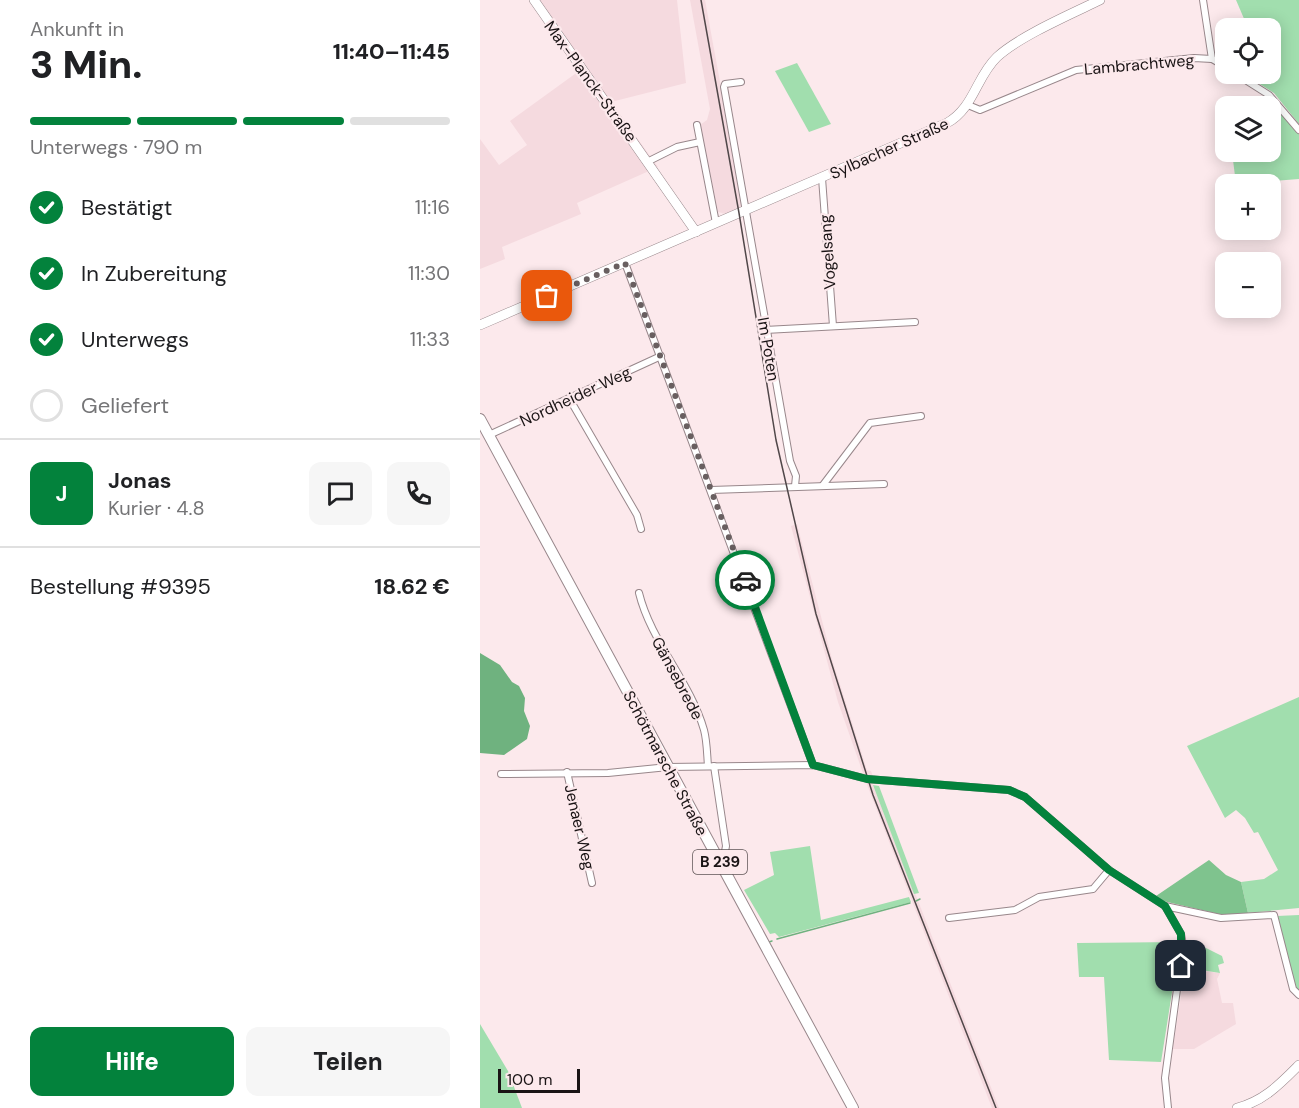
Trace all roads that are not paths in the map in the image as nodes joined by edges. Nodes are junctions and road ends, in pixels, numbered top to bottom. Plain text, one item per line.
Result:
1 (534, 0) edge
2 (1100, 0) edge
3 (1203, 0) edge
4 (1212, 59) junction
5 (1215, 61) edge
6 (741, 82) dead end
7 (1252, 84) edge
8 (968, 105) junction
9 (697, 125) dead end
10 (1299, 130) edge
11 (700, 142) junction
12 (648, 161) junction
13 (822, 178) junction
14 (746, 210) junction
15 (716, 223) junction
16 (696, 232) junction
17 (625, 263) junction
18 (915, 322) dead end
19 (480, 325) edge
20 (833, 326) junction
21 (765, 330) junction
22 (661, 356) junction
23 (569, 398) junction
24 (921, 416) dead end
25 (480, 418) edge
26 (489, 435) junction
27 (884, 484) dead end
28 (823, 485) junction
29 (795, 486) junction
30 (711, 490) junction
31 (641, 529) dead end
32 (639, 593) dead end
33 (813, 765) junction
34 (711, 766) junction
35 (668, 767) junction
36 (567, 772) junction
37 (501, 774) dead end
38 (724, 857) dead end
39 (1109, 870) junction
40 (592, 883) dead end
41 (1165, 906) junction
42 (950, 918) dead end
43 (1299, 995) edge
44 (1299, 1065) edge
45 (853, 1108) edge
46 (1168, 1108) edge
47 (1237, 1108) edge

1 - 12 main road, Max-Planck-Straße
2 - 8 main road, Sylbacher Straße
3 - 4 street, Lambrachtweg
4 - 5 street, Lambrachtweg
4 - 8 street, Lambrachtweg
6 - 14 street
7 - 10 street
8 - 13 main road, Sylbacher Straße
9 - 11 street
11 - 12 street
11 - 15 street
12 - 16 main road, Max-Planck-Straße
13 - 14 main road, Sylbacher Straße
13 - 20 street, Vogelsang
14 - 15 main road, Sylbacher Straße
14 - 21 street, Im Poten
15 - 16 main road, Sylbacher Straße
16 - 17 main road, Sylbacher Straße
17 - 19 main road, Sylbacher Straße
17 - 22 street
18 - 20 street
20 - 21 street
21 - 29 street, Im Poten
22 - 23 street, Nordheider Weg
22 - 30 street
23 - 26 street, Nordheider Weg
23 - 31 street
24 - 28 street
25 - 26 main road, Schötmarsche Straße / B 239
26 - 35 main road, Schötmarsche Straße / B 239
27 - 28 street
28 - 29 street
29 - 30 street
30 - 33 street
32 - 34 street, Gänsebrede
33 - 34 street
33 - 39 street
34 - 35 street
34 - 38 street, Gänsebrede
35 - 36 street
35 - 45 main road, Schötmarsche Straße / B 239
36 - 37 street
36 - 40 street, Jenaer Weg
39 - 41 street
39 - 42 street
41 - 43 street
41 - 46 street
44 - 47 main road

